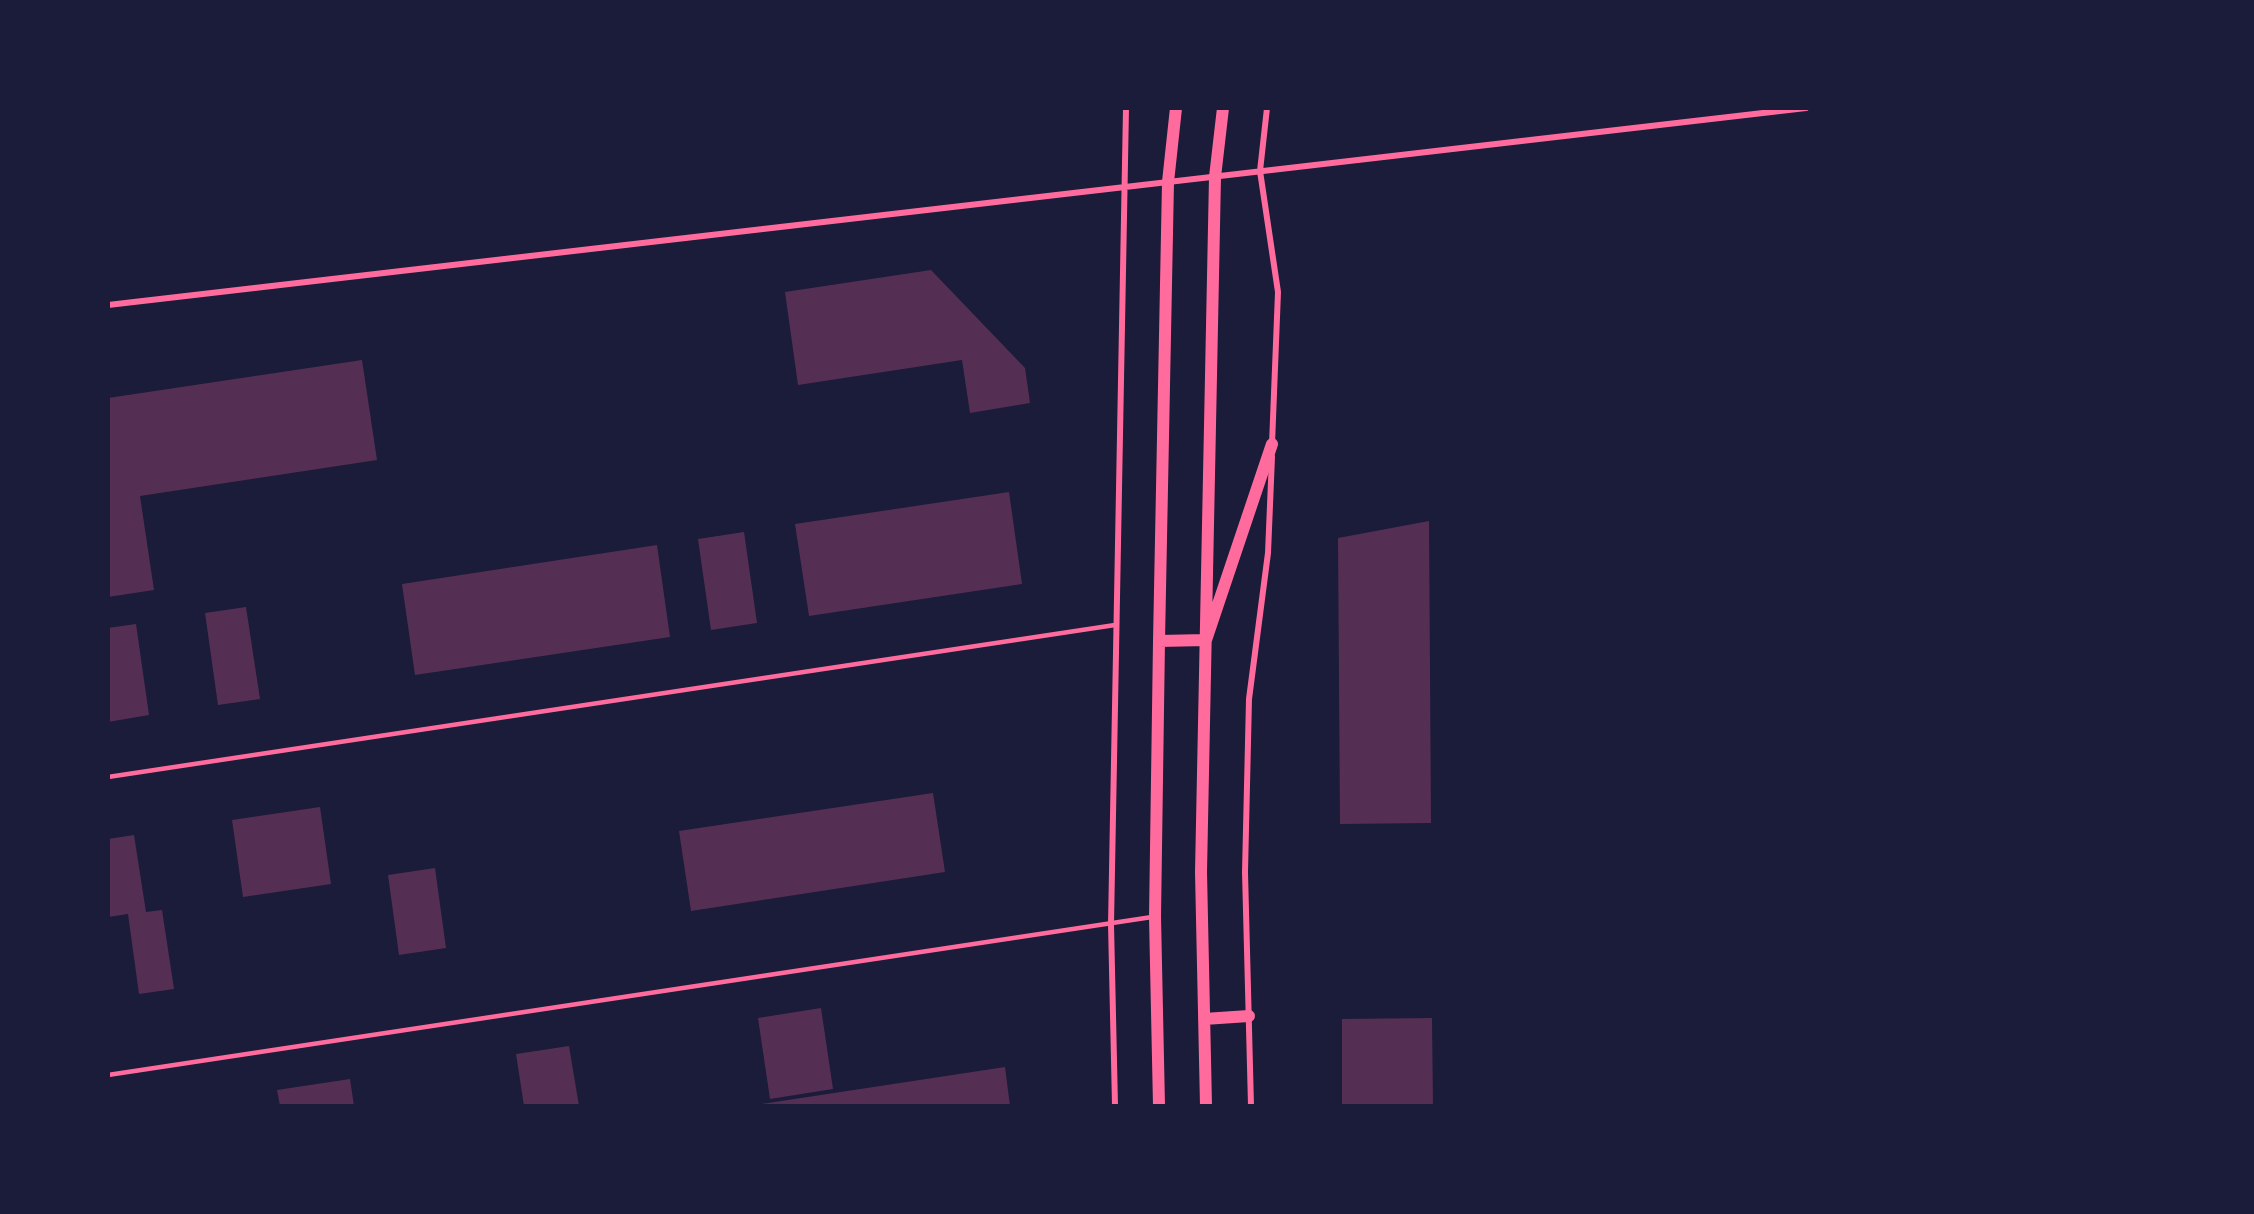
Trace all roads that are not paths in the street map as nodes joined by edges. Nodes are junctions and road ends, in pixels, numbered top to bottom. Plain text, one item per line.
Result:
1 (1126, 108) edge
2 (1176, 108) edge
3 (1223, 108) edge
4 (1268, 108) edge
5 (1806, 108) edge
6 (1260, 171) junction
7 (1215, 177) junction
8 (1168, 182) junction
9 (1123, 187) junction
10 (108, 305) edge
11 (1272, 444) junction
12 (1115, 625) junction
13 (1206, 640) junction
14 (1159, 641) junction
15 (108, 777) edge
16 (1155, 917) junction
17 (1111, 924) junction
18 (1249, 1016) junction
19 (1204, 1019) junction
20 (108, 1075) edge
21 (1115, 1106) edge
22 (1159, 1106) edge
23 (1206, 1106) edge
24 (1251, 1106) edge

1 - 9 street
2 - 8 main road
3 - 7 main road
4 - 6 street
5 - 6 street
6 - 7 street
6 - 11 street
7 - 8 street
7 - 13 main road
8 - 9 street
8 - 14 main road
9 - 10 street
9 - 12 street
11 - 13 main road
11 - 18 street
12 - 15 lane
12 - 17 street
13 - 14 main road
13 - 19 main road
14 - 16 main road
16 - 17 lane
16 - 22 main road
17 - 20 lane
17 - 21 street
18 - 19 main road
18 - 24 street
19 - 23 main road

